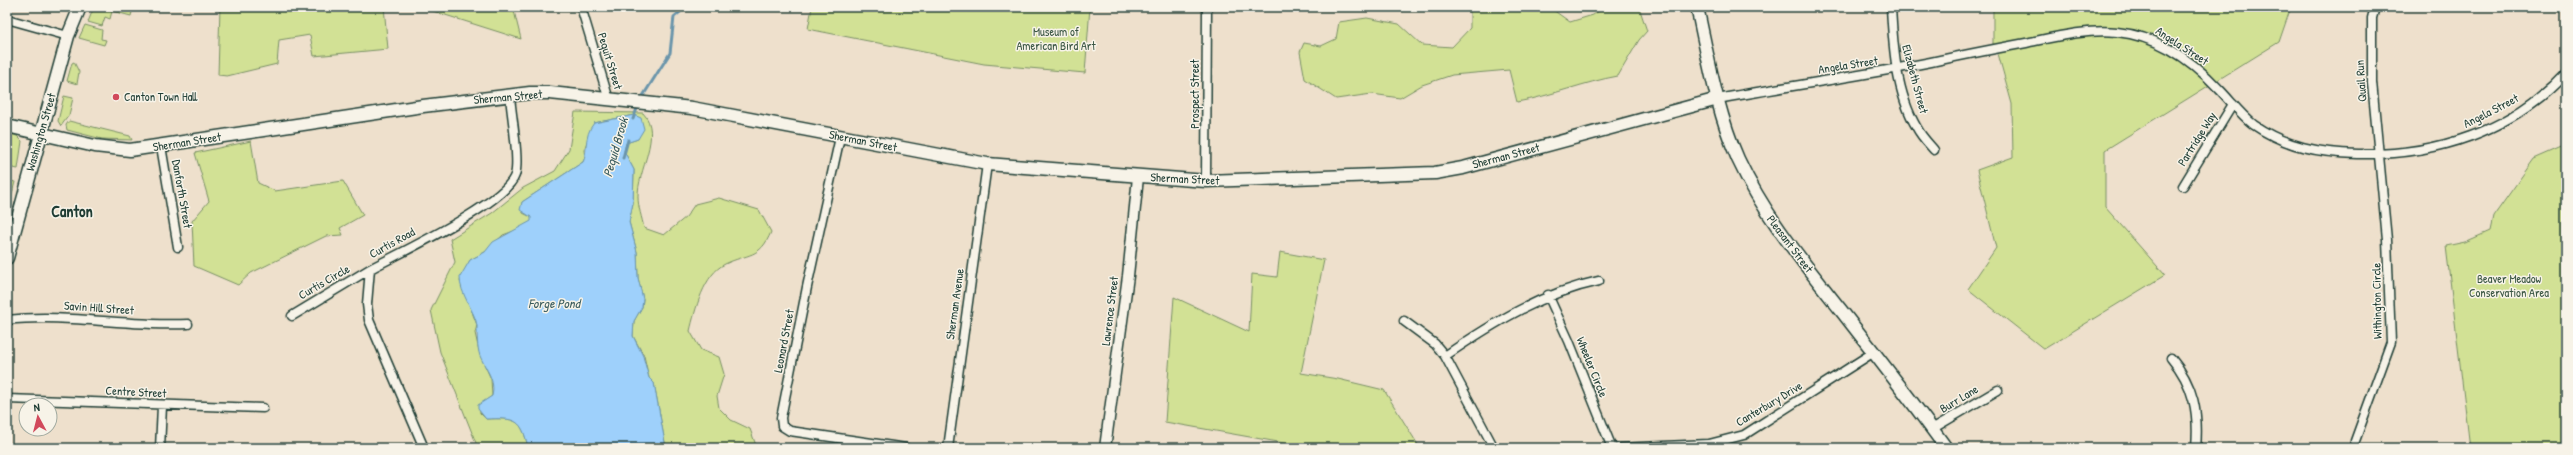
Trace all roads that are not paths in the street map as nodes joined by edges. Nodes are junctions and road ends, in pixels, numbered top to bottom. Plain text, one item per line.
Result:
1 (80, 7) edge
2 (581, 7) edge
3 (1208, 7) edge
4 (1697, 7) edge
5 (1890, 7) edge
6 (2375, 7) edge
7 (7, 19) edge
8 (68, 36) junction
9 (1897, 69) junction
10 (2566, 73) edge
11 (510, 96) junction
12 (1718, 99) junction
13 (609, 100) junction
14 (2233, 104) junction
15 (7, 126) edge
16 (40, 135) junction
17 (840, 136) junction
18 (161, 146) junction
19 (1934, 150) dead end
20 (2380, 155) junction
21 (987, 164) junction
22 (1138, 177) junction
23 (1206, 181) junction
24 (2183, 186) dead end
25 (178, 247) dead end
26 (7, 258) edge
27 (370, 269) junction
28 (1599, 281) dead end
29 (1548, 295) junction
30 (292, 316) dead end
31 (7, 320) edge
32 (1404, 321) dead end
33 (188, 324) dead end
34 (1874, 352) junction
35 (1445, 356) junction
36 (2170, 358) dead end
37 (1998, 390) dead end
38 (7, 399) edge
39 (162, 406) junction
40 (263, 408) dead end
41 (1932, 429) junction
42 (2355, 441) dead end
43 (160, 448) edge
44 (424, 448) edge
45 (906, 448) edge
46 (948, 448) edge
47 (1105, 448) edge
48 (1494, 448) edge
49 (1612, 448) edge
50 (1618, 448) edge
51 (1946, 448) edge
52 (2196, 448) edge

1 - 8 main road, Washington Street
2 - 13 street, Pequit Street
3 - 23 street, Prospect Street
4 - 12 main road, Pleasant Street
5 - 9 street, Elizabeth Street
6 - 20 street, Quail Run
7 - 8 street
8 - 16 main road, Washington Street
9 - 12 street, Angela Street
9 - 14 street, Angela Street
9 - 19 street, Elizabeth Street
10 - 20 street, Angela Street
11 - 13 main road, Sherman Street
11 - 18 main road, Sherman Street
11 - 27 street, Curtis Road
12 - 23 main road, Sherman Street
12 - 34 main road, Pleasant Street
13 - 17 main road, Sherman Street
14 - 20 street, Angela Street
14 - 24 street, Partridge Way
15 - 16 main road, Sherman Street
16 - 18 main road, Sherman Street
16 - 26 main road, Washington Street
17 - 21 main road, Sherman Street
17 - 45 street, Leonard Street
18 - 25 street, Danforth Street
20 - 42 street, Withington Circle
21 - 22 main road, Sherman Street
21 - 46 street, Sherman Avenue
22 - 23 main road, Sherman Street
22 - 47 street, Lawrence Street
27 - 30 street, Curtis Circle
27 - 44 street, Curtis Road
28 - 29 street
29 - 35 street
29 - 49 street, Wheeler Circle
31 - 33 street, Savin Hill Street
32 - 35 street
34 - 41 main road, Pleasant Street
34 - 50 street, Canterbury Drive
35 - 48 street
36 - 52 street
37 - 41 street, Burr Lane
38 - 39 street, Centre Street
39 - 40 street, Centre Street
39 - 43 street
41 - 51 main road, Pleasant Street

